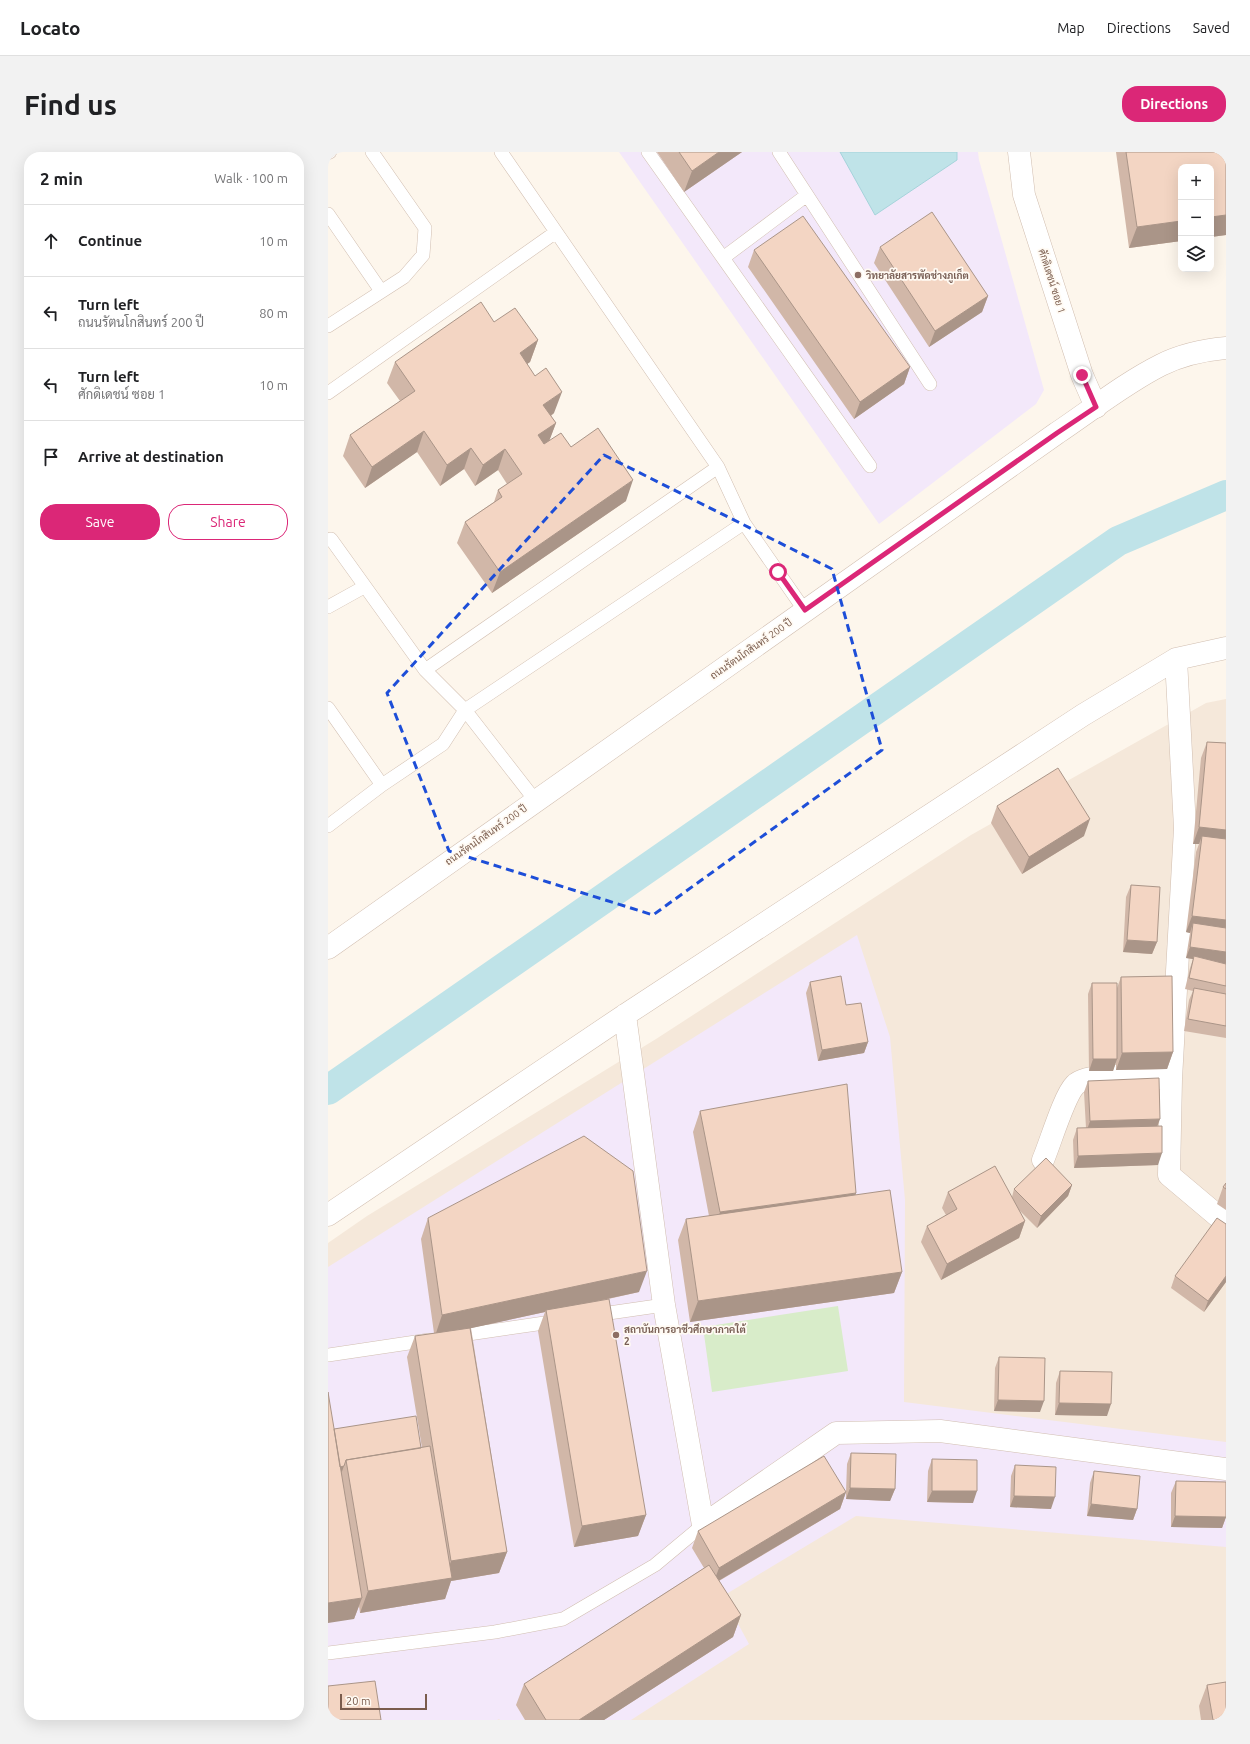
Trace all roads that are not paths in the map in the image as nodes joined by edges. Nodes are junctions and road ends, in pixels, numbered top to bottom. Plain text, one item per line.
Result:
1 (372, 152) edge
2 (501, 152) edge
3 (648, 152) edge
4 (779, 152) edge
5 (1018, 152) edge
6 (807, 195) junction
7 (328, 214) edge
8 (556, 232) junction
9 (723, 258) junction
10 (381, 291) junction
11 (328, 326) edge
12 (1226, 348) edge
13 (930, 384) dead end
14 (328, 393) edge
15 (1096, 407) junction
16 (870, 466) dead end
17 (718, 467) junction
18 (744, 523) junction
19 (329, 538) edge
20 (364, 586) junction
21 (328, 607) edge
22 (805, 610) junction
23 (1226, 648) edge
24 (1176, 659) junction
25 (425, 670) junction
26 (328, 708) edge
27 (465, 710) junction
28 (382, 785) junction
29 (535, 800) junction
30 (328, 826) edge
31 (328, 948) edge
32 (625, 1015) junction
33 (1171, 1079) junction
34 (1043, 1160) edge
35 (328, 1215) edge
36 (1226, 1223) edge
37 (664, 1305) junction
38 (586, 1316) edge
39 (570, 1319) edge
40 (328, 1355) edge
41 (1226, 1469) edge
42 (703, 1525) junction
43 (328, 1653) edge

1 - 10 lane
2 - 8 lane
3 - 9 lane
4 - 6 lane
5 - 15 street, ศักดิเดชน์ ซอย 1
6 - 9 lane
6 - 13 lane
7 - 10 lane
8 - 14 lane
8 - 17 lane
9 - 16 lane
10 - 11 lane
12 - 15 street, ถนนรัตนโกสินทร์ 200 ปี
15 - 22 street, ถนนรัตนโกสินทร์ 200 ปี
17 - 18 lane
17 - 25 lane
18 - 22 lane
18 - 27 lane
19 - 20 lane
20 - 21 lane
20 - 25 lane
22 - 29 street, ถนนรัตนโกสินทร์ 200 ปี
23 - 24 street
24 - 32 street
24 - 33 street
25 - 27 lane
26 - 28 lane
27 - 28 lane
27 - 29 lane
28 - 30 lane
29 - 31 street, ถนนรัตนโกสินทร์ 200 ปี
32 - 35 street
32 - 37 street
33 - 34 street
33 - 36 street
37 - 38 lane
37 - 42 street
39 - 40 lane
41 - 42 street
42 - 43 lane

